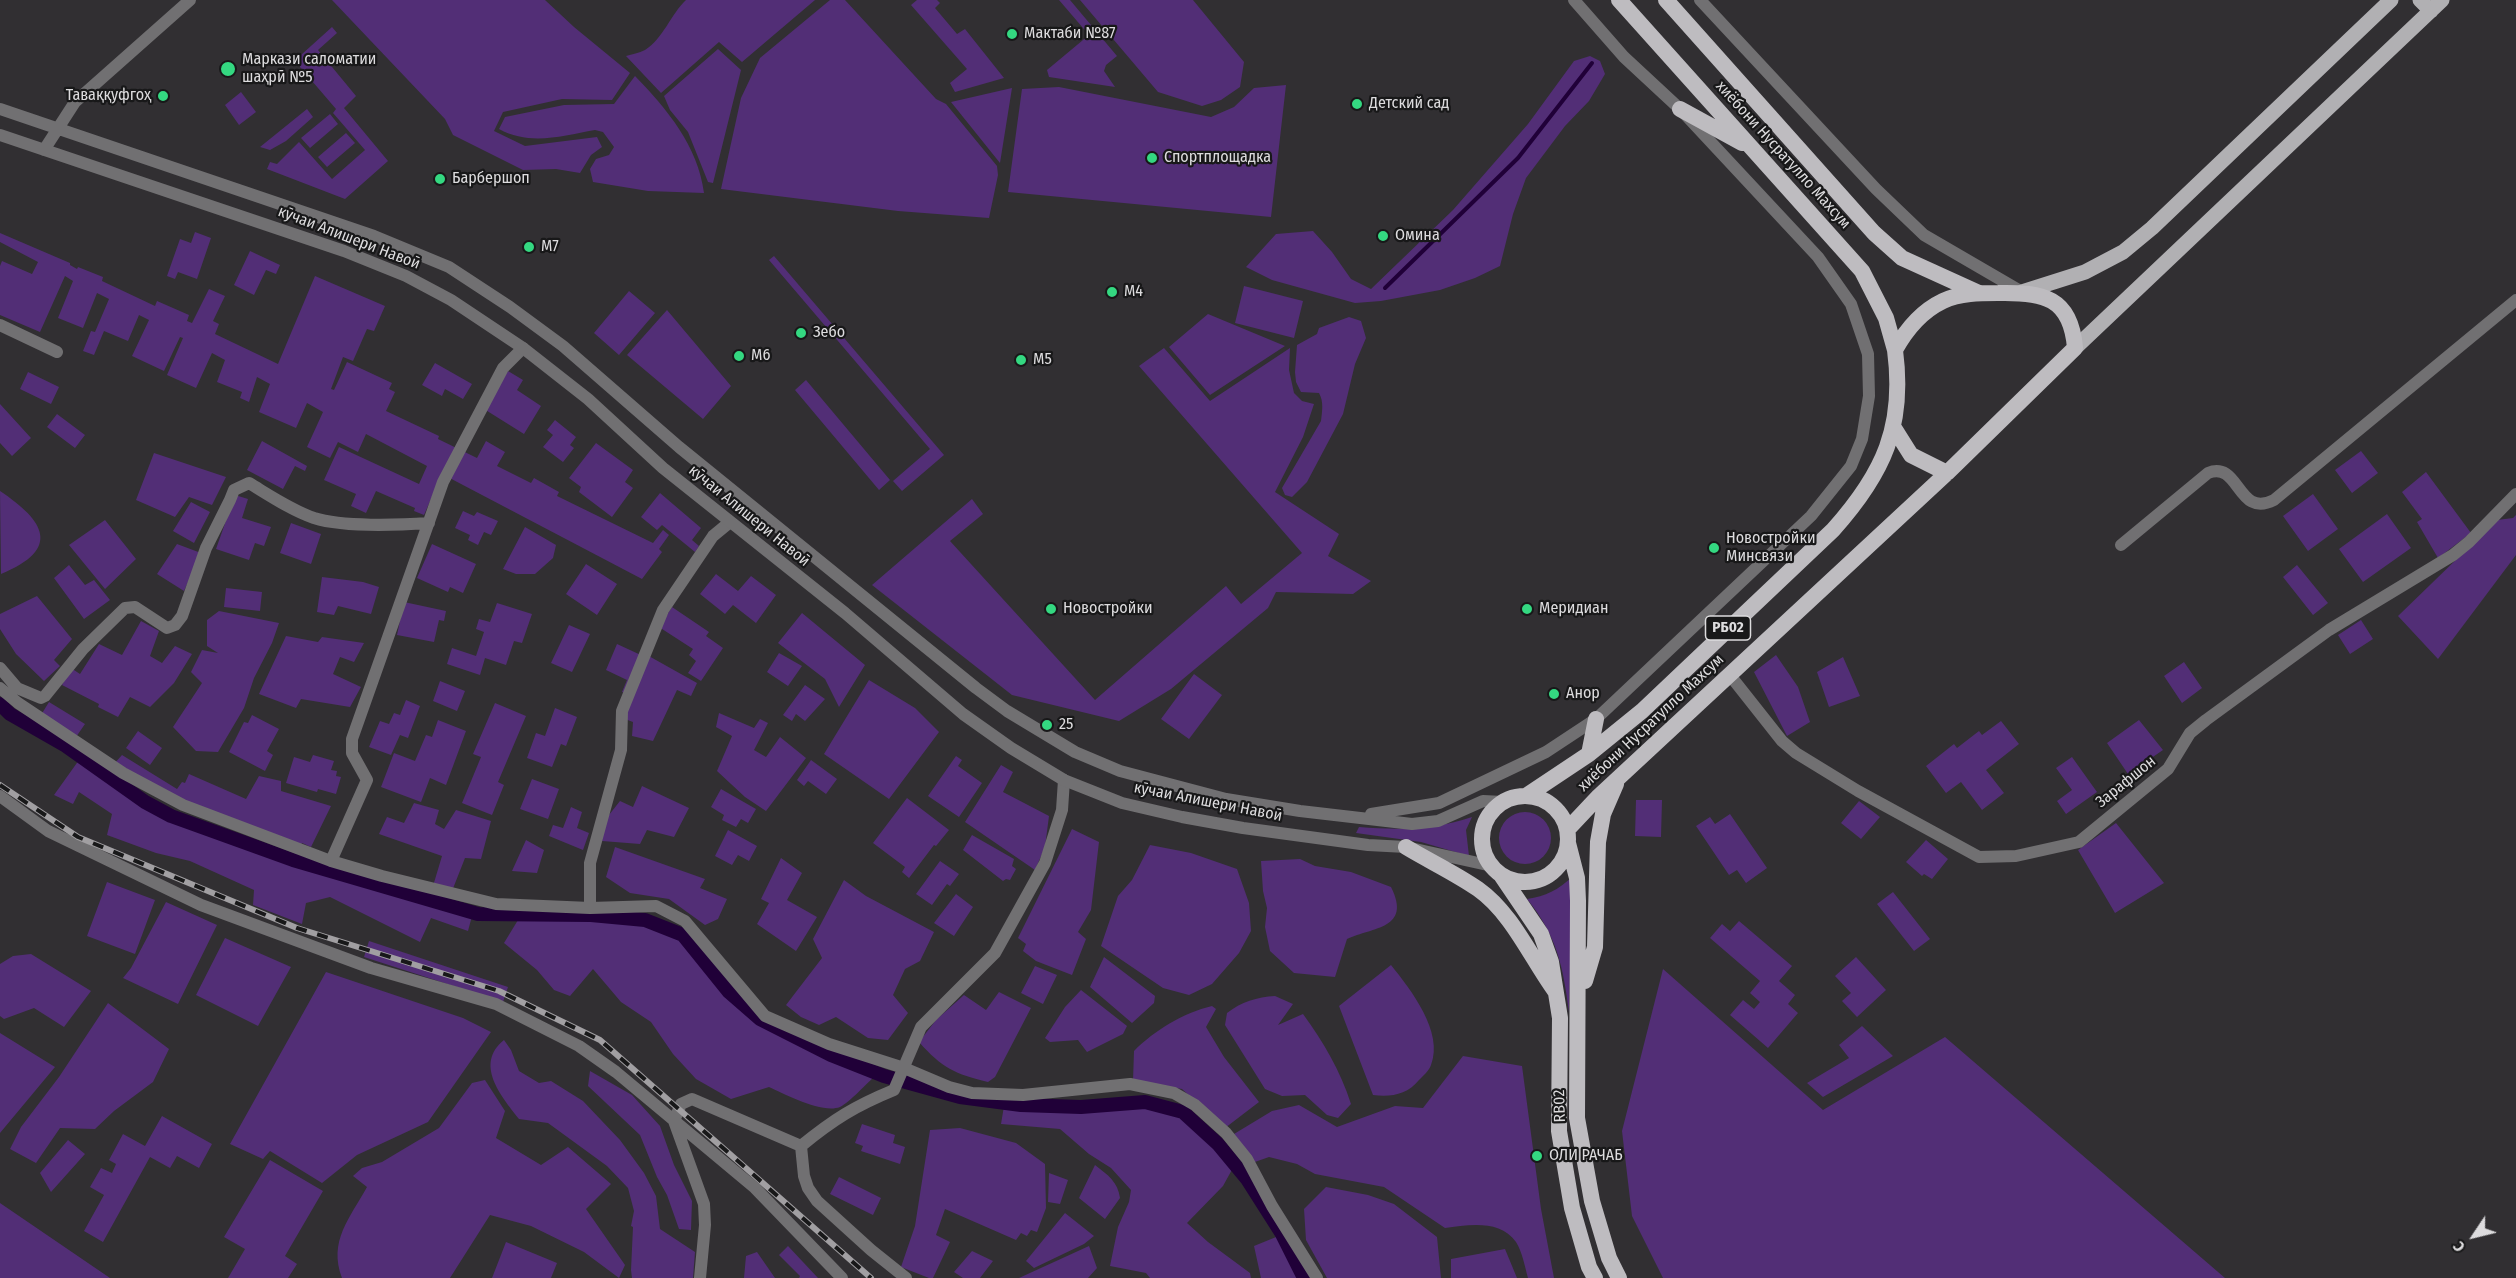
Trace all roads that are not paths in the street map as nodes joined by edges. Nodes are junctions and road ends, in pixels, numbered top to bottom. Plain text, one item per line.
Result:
1 (190, 0) edge
2 (1574, 0) edge
3 (1619, 0) edge
4 (1666, 0) edge
5 (1700, 0) edge
6 (2391, 0) edge
7 (2420, 0) edge
8 (2437, 5) edge
9 (0, 109) edge
10 (1680, 109) junction
11 (56, 128) junction
12 (0, 135) edge
13 (44, 150) junction
14 (1755, 151) junction
15 (2022, 292) junction
16 (1979, 293) junction
17 (2516, 300) edge
18 (0, 325) edge
19 (523, 348) junction
20 (2075, 348) junction
21 (1895, 350) junction
22 (57, 352) dead end
23 (1894, 428) junction
24 (1947, 473) junction
25 (2516, 494) edge
26 (730, 522) junction
27 (429, 524) junction
28 (2121, 545) dead end
29 (0, 668) edge
30 (1729, 675) junction
31 (0, 688) edge
32 (1596, 719) junction
33 (1589, 753) junction
34 (1064, 780) junction
35 (1617, 781) junction
36 (0, 796) edge
37 (1526, 796) junction
38 (1503, 802) junction
39 (1337, 815) junction
40 (1567, 837) junction
41 (1406, 847) junction
42 (331, 861) junction
43 (1496, 871) junction
44 (590, 908) junction
45 (1558, 995) junction
46 (1579, 999) junction
47 (904, 1068) junction
48 (674, 1121) junction
49 (801, 1146) junction
50 (700, 1278) edge
51 (842, 1278) edge
52 (906, 1278) edge
53 (1317, 1278) edge
54 (1595, 1278) edge
55 (1619, 1278) edge

1 - 11 street
2 - 10 street
3 - 14 highway, хиёбони Нусратулло Махсум
4 - 16 highway, хиёбони Нусратулло Махсум
5 - 15 street
6 - 15 main road
7 - 8 main road
8 - 20 main road
9 - 11 street, кӯчаи Алишери Навоӣ
10 - 14 highway
10 - 32 street
11 - 13 street
11 - 39 street, кӯчаи Алишери Навоӣ
12 - 13 street, кӯчаи Алишери Навоӣ
13 - 19 street, кӯчаи Алишери Навоӣ
14 - 21 highway, хиёбони Нусратулло Махсум
15 - 16 highway
15 - 20 highway
16 - 21 highway
17 - 28 street
18 - 22 street
19 - 26 street, кӯчаи Алишери Навоӣ
19 - 27 street
20 - 24 highway, хиёбони Нусратулло Махсум
21 - 23 highway, хиёбони Нусратулло Махсум
23 - 24 highway
23 - 33 highway, хиёбони Нусратулло Махсум / РБ02
24 - 30 highway, хиёбони Нусратулло Махсум / РБ02
25 - 30 street, Зарафшон
26 - 34 street, кӯчаи Алишери Навоӣ
26 - 44 street
27 - 29 street
27 - 42 street
30 - 35 highway, хиёбони Нусратулло Махсум / РБ02
31 - 42 street
32 - 33 highway
32 - 39 street
33 - 37 highway, хиёбони Нусратулло Махсум / РБ02
34 - 41 street, кӯчаи Алишери Навоӣ
34 - 47 street
35 - 40 highway, хиёбони Нусратулло Махсум / РБ02
35 - 46 highway
36 - 48 street
37 - 38 highway, РБ02
37 - 40 highway
38 - 39 street, кӯчаи Алишери Навоӣ
38 - 43 highway
40 - 43 highway, РБ02
40 - 46 highway
41 - 43 street, кӯчаи Алишери Навоӣ
41 - 45 highway
42 - 44 street
43 - 45 highway, RB02
44 - 47 street
45 - 54 highway, RB02
46 - 55 highway, RB02
47 - 49 street
47 - 53 street
48 - 49 street
48 - 50 street
48 - 51 street
49 - 52 street

